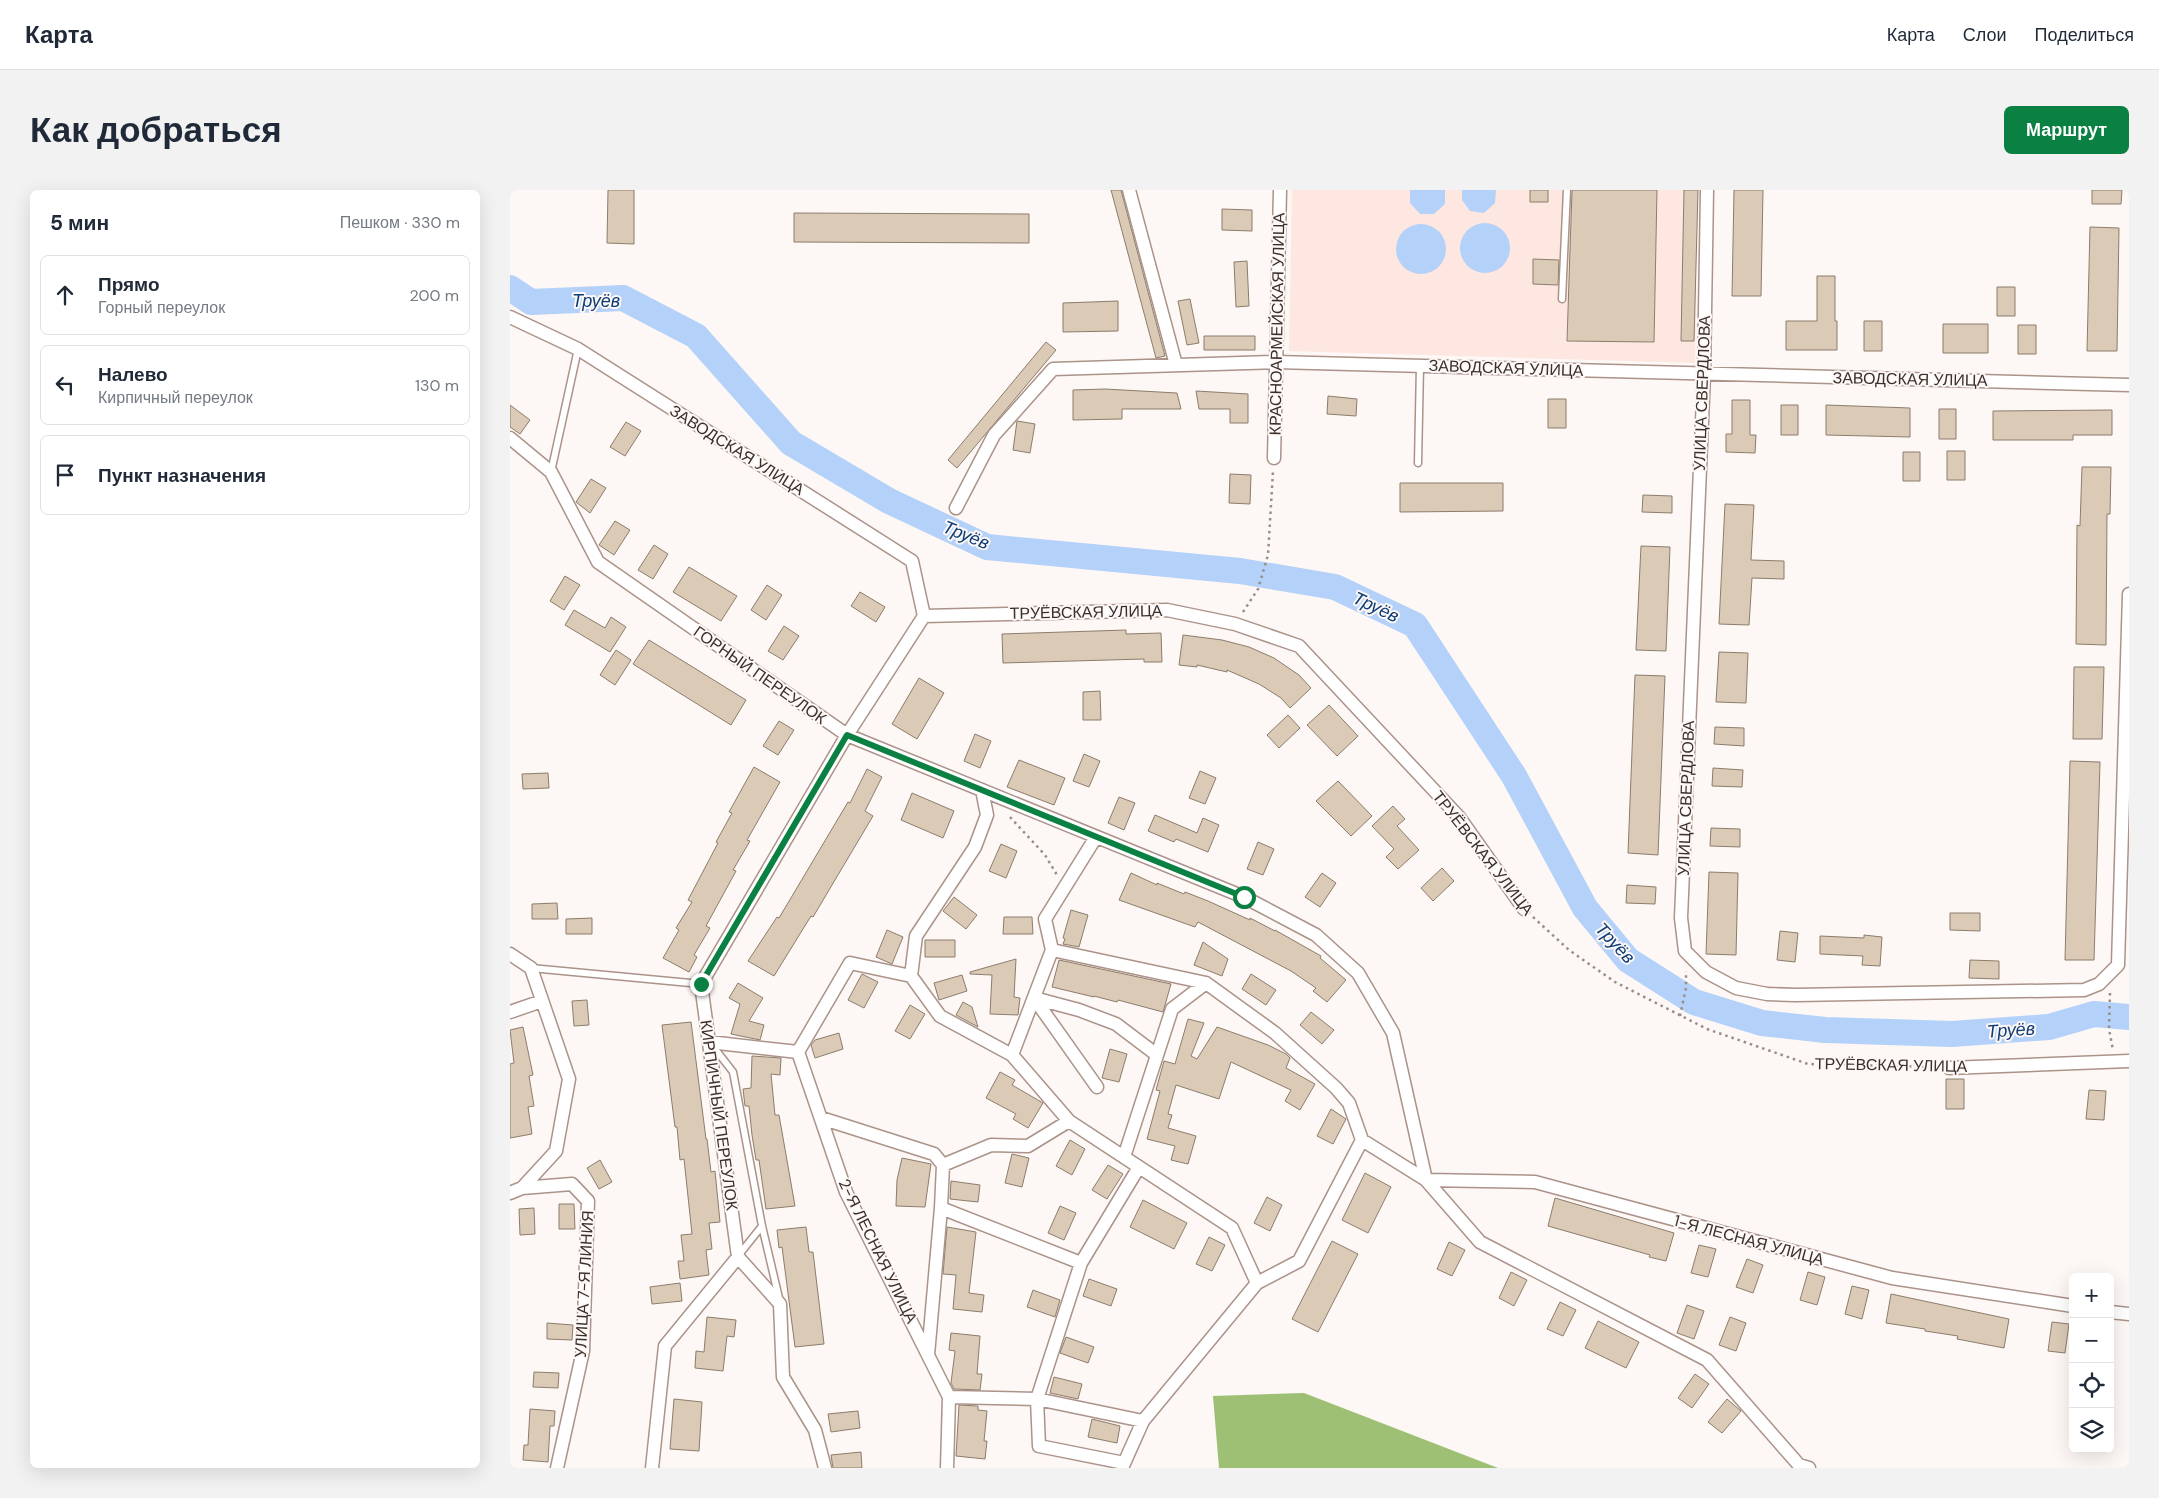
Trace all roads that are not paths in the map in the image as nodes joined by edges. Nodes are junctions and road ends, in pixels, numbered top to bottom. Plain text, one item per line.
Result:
1 (1129, 190) edge
2 (1280, 190) edge
3 (1567, 190) edge
4 (1707, 190) edge
5 (1562, 299) dead end
6 (510, 317) edge
7 (578, 349) junction
8 (1276, 362) junction
9 (1176, 365) junction
10 (1420, 366) junction
11 (1704, 374) junction
12 (2129, 385) edge
13 (510, 438) edge
14 (1274, 458) road end
15 (1418, 463) dead end
16 (551, 472) junction
17 (956, 508) dead end
18 (2129, 594) edge
19 (924, 616) junction
20 (847, 735) junction
21 (982, 790) junction
22 (1096, 837) junction
23 (1524, 909) road end
24 (1052, 950) junction
25 (510, 954) edge
26 (531, 968) junction
27 (910, 976) junction
28 (1206, 983) junction
29 (701, 984) junction
30 (1034, 998) junction
31 (542, 1001) junction
32 (510, 1012) edge
33 (709, 1042) junction
34 (798, 1052) junction
35 (1012, 1055) junction
36 (1157, 1055) junction
37 (2129, 1061) edge
38 (1949, 1068) road end
39 (1097, 1087) dead end
40 (821, 1118) junction
41 (1069, 1121) junction
42 (1362, 1140) junction
43 (1124, 1157) junction
44 (943, 1166) junction
45 (1139, 1167) junction
46 (1426, 1180) junction
47 (516, 1191) edge
48 (941, 1208) junction
49 (762, 1226) junction
50 (738, 1257) junction
51 (1081, 1263) junction
52 (1257, 1283) junction
53 (780, 1304) junction
54 (2069, 1305) edge
55 (2114, 1312) edge
56 (2129, 1314) edge
57 (928, 1355) junction
58 (949, 1397) junction
59 (1037, 1399) junction
60 (1143, 1421) junction
61 (1123, 1466) edge
62 (557, 1468) edge
63 (652, 1468) edge
64 (825, 1468) edge
65 (947, 1468) edge
66 (1809, 1468) edge

1 - 9 street
2 - 8 street, КРАСНОАРМЕЙСКАЯ УЛИЦА
3 - 5 lane
4 - 11 street, УЛИЦА СВЕРДЛОВА
6 - 7 street, ЗАВОДСКАЯ УЛИЦА
7 - 16 lane
7 - 19 street, ЗАВОДСКАЯ УЛИЦА
8 - 9 street, ЗАВОДСКАЯ УЛИЦА
8 - 10 street, ЗАВОДСКАЯ УЛИЦА
8 - 14 street, КРАСНОАРМЕЙСКАЯ УЛИЦА
9 - 17 street, ЗАВОДСКАЯ УЛИЦА
10 - 11 street, ЗАВОДСКАЯ УЛИЦА
10 - 15 lane
11 - 12 street, ЗАВОДСКАЯ УЛИЦА
11 - 18 street, УЛИЦА СВЕРДЛОВА
13 - 16 street, ГОРНЫЙ ПЕРЕУЛОК
16 - 20 street, ГОРНЫЙ ПЕРЕУЛОК
19 - 20 street
19 - 23 street, ТРУЁВСКАЯ УЛИЦА
20 - 21 street, ГОРНЫЙ ПЕРЕУЛОК
20 - 29 street
21 - 22 street, ГОРНЫЙ ПЕРЕУЛОК
21 - 27 street
22 - 24 street
22 - 46 street, ГОРНЫЙ ПЕРЕУЛОК
24 - 28 street
24 - 30 street
25 - 26 street
26 - 29 lane
26 - 31 street, УЛИЦА 7-Я ЛИНИЯ
27 - 34 street
27 - 35 street
28 - 36 street
28 - 42 street
29 - 33 street, КИРПИЧНЫЙ ПЕРЕУЛОК
30 - 35 street
30 - 36 street
30 - 39 street
31 - 32 street
31 - 47 street, УЛИЦА 7-Я ЛИНИЯ
33 - 34 street
33 - 49 lane
33 - 50 street, КИРПИЧНЫЙ ПЕРЕУЛОК
34 - 40 street, 2-Я ЛЕСНАЯ УЛИЦА
35 - 41 street
36 - 43 street
37 - 38 street, ТРУЁВСКАЯ УЛИЦА
40 - 44 street
40 - 57 street, 2-Я ЛЕСНАЯ УЛИЦА
41 - 43 street
41 - 44 street
42 - 46 street
42 - 52 street
43 - 45 street
44 - 48 street, 2-Я ЛЕСНАЯ УЛИЦА
45 - 51 street
45 - 52 street
46 - 54 street, 1-Я ЛЕСНАЯ УЛИЦА
46 - 66 street
47 - 62 street, УЛИЦА 7-Я ЛИНИЯ
48 - 51 street
48 - 57 street, 2-Я ЛЕСНАЯ УЛИЦА
49 - 50 lane
49 - 53 lane
50 - 53 street
50 - 63 street
51 - 59 street
52 - 60 street
53 - 64 street
55 - 56 street
57 - 58 street, 2-Я ЛЕСНАЯ УЛИЦА
58 - 59 street
58 - 65 street, 2-Я ЛЕСНАЯ УЛИЦА
59 - 60 street
59 - 61 street
60 - 61 street

